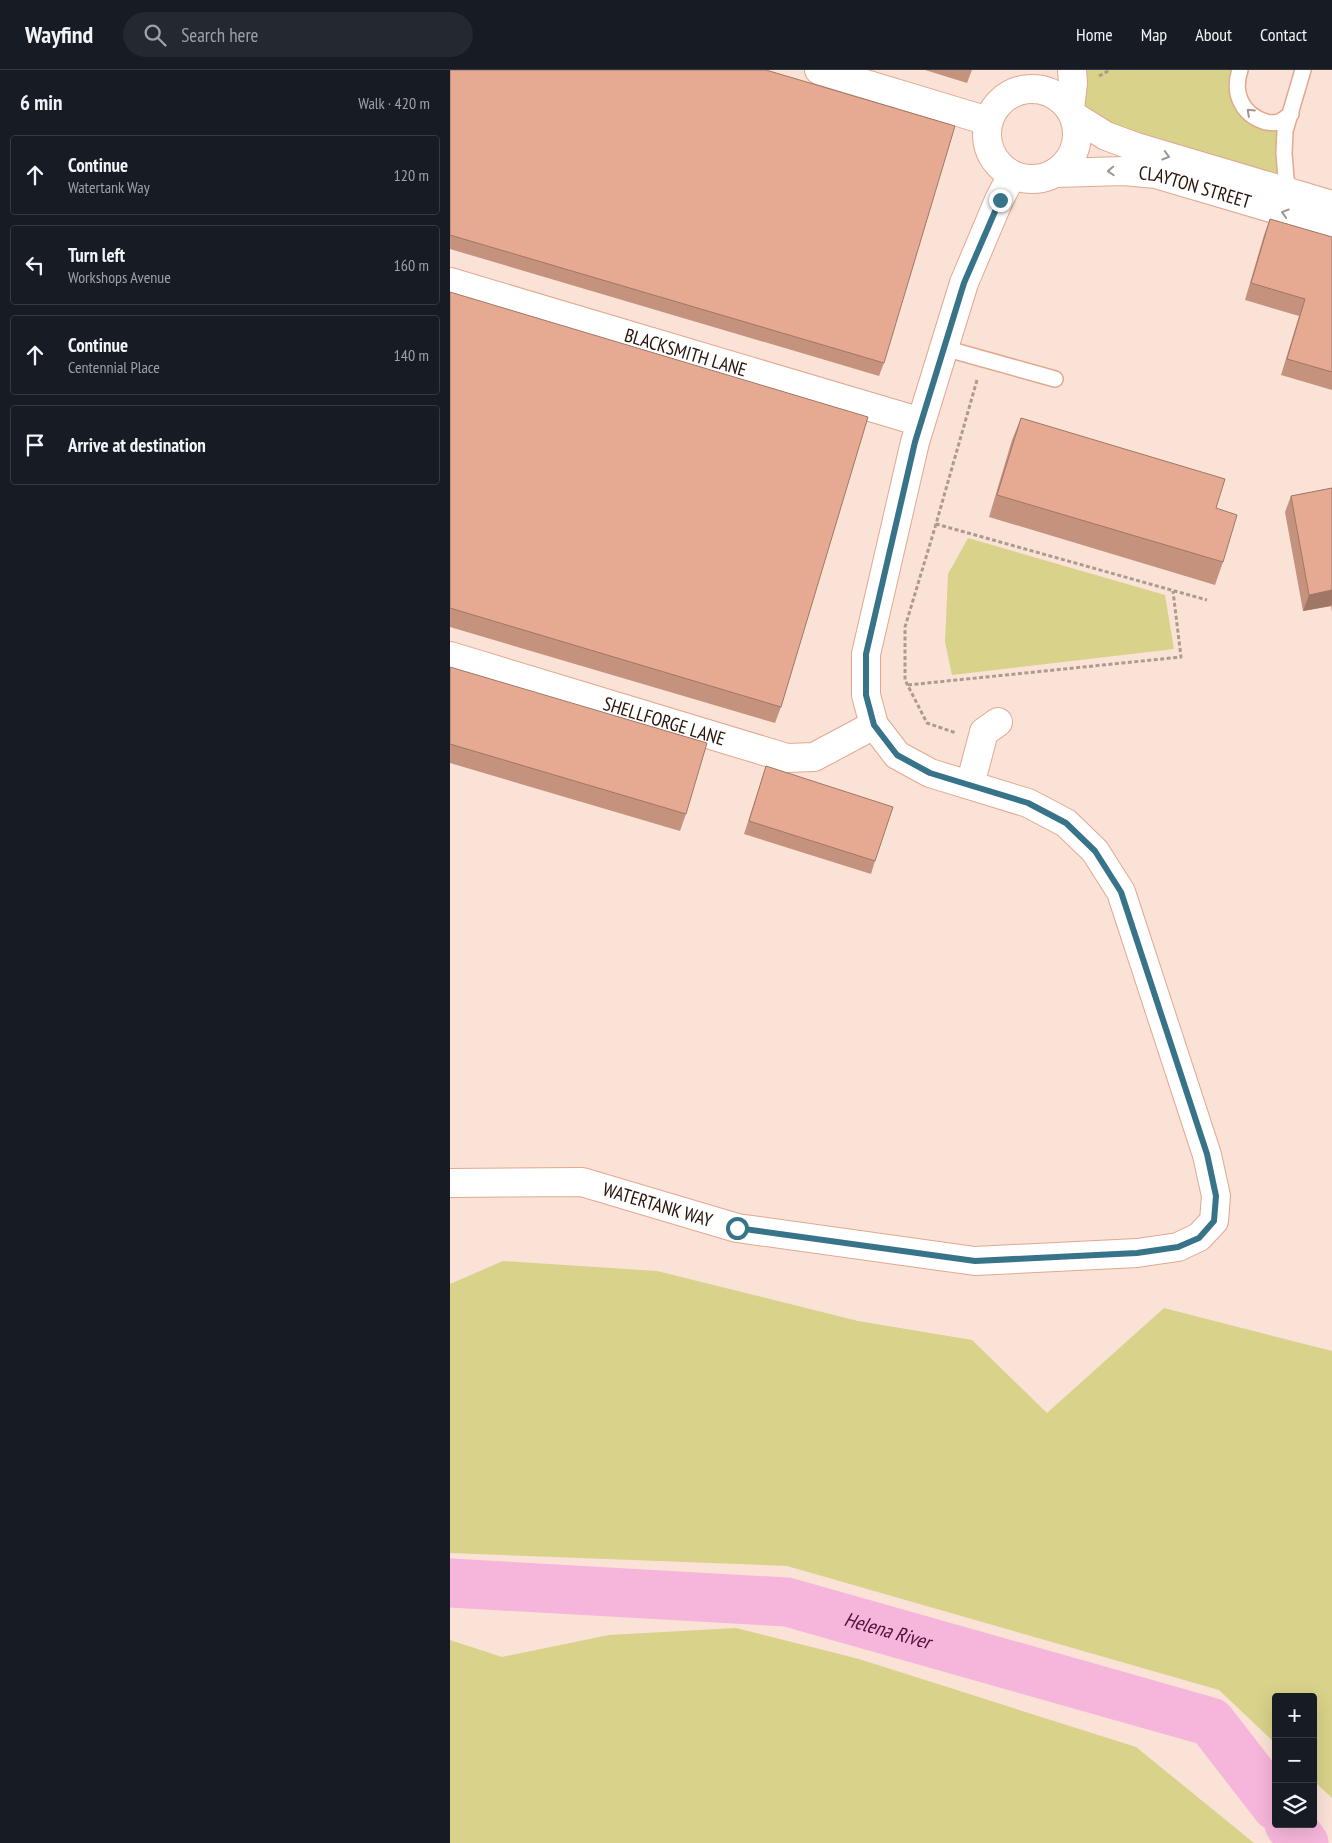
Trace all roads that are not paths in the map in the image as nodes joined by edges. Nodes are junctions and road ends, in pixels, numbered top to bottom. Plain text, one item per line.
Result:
1 (819, 70) edge
2 (1072, 70) edge
3 (1240, 70) edge
4 (1303, 70) edge
5 (1023, 80) edge
6 (1072, 112) junction
7 (1291, 114) junction
8 (988, 121) junction
9 (1055, 173) junction
10 (1012, 175) junction
11 (1292, 193) junction
12 (1332, 204) edge
13 (1332, 226) edge
14 (450, 282) edge
15 (944, 348) junction
16 (1055, 379) dead end
17 (921, 422) junction
18 (450, 656) edge
19 (998, 722) dead end
20 (874, 725) junction
21 (970, 785) junction
22 (450, 1183) edge

1 - 8 street
2 - 6 street
7 -> 3 lane
4 - 7 lane
5 - 6 street
5 - 8 street
6 - 9 street
6 -> 11 street, CLAYTON STREET
7 - 11 lane
8 - 10 street
9 - 10 street
13 -> 9 street, CLAYTON STREET
10 - 15 street
11 - 12 street, CLAYTON STREET
14 - 17 street, BLACKSMITH LANE
15 - 16 lane
15 - 17 street
17 - 20 street
18 - 20 street, SHELLFORGE LANE
19 - 21 street
20 - 21 street
21 - 22 street, WATERTANK WAY

